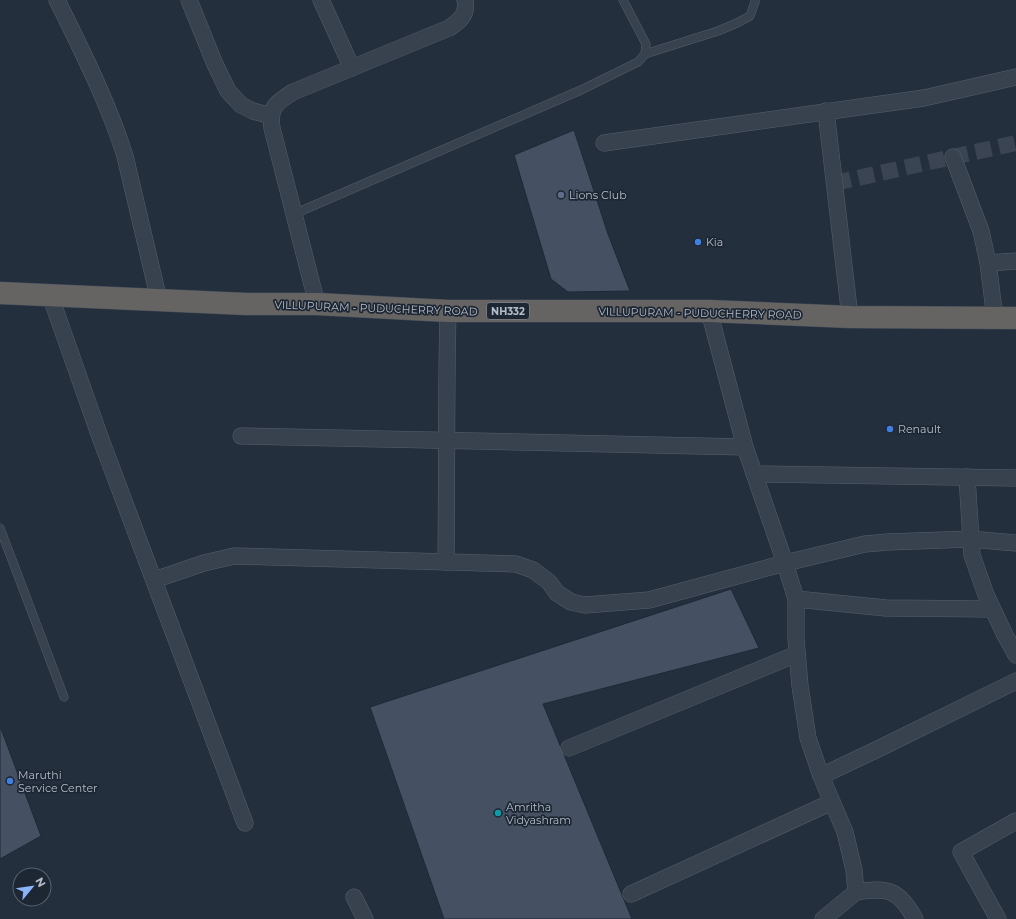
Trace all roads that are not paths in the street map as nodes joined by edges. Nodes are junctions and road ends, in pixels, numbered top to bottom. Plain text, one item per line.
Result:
1 (57, 0) edge
2 (189, 0) edge
3 (321, 0) edge
4 (465, 0) edge
5 (623, 0) edge
6 (755, 0) edge
7 (645, 54) junction
8 (352, 68) junction
9 (1016, 77) edge
10 (826, 111) junction
11 (271, 116) junction
12 (604, 143) dead end
13 (953, 157) dead end
14 (294, 214) junction
15 (1016, 261) edge
16 (988, 263) junction
17 (0, 293) edge
18 (50, 295) junction
19 (159, 300) junction
20 (317, 304) junction
21 (448, 311) junction
22 (709, 311) junction
23 (850, 317) junction
24 (994, 318) junction
25 (1016, 318) edge
26 (241, 436) dead end
27 (446, 441) junction
28 (745, 447) junction
29 (754, 474) junction
30 (967, 477) junction
31 (1016, 478) edge
32 (0, 528) edge
33 (970, 539) junction
34 (1016, 543) edge
35 (446, 562) junction
36 (785, 563) junction
37 (154, 580) junction
38 (796, 598) junction
39 (992, 609) junction
40 (797, 654) junction
41 (1016, 655) edge
42 (1016, 681) edge
43 (64, 697) dead end
44 (569, 748) dead end
45 (821, 776) junction
46 (832, 802) junction
47 (1016, 821) edge
48 (245, 823) dead end
49 (856, 892) junction
50 (631, 894) dead end
51 (354, 897) dead end
52 (830, 917) edge
53 (365, 919) edge
54 (915, 919) edge
55 (998, 919) edge

1 - 19 street
2 - 11 street
3 - 8 street
4 - 8 street
5 - 7 lane
6 - 7 lane
7 - 14 lane
8 - 11 street
9 - 10 street
10 - 12 street
10 - 23 street
11 - 14 street
13 - 16 street
14 - 20 street
15 - 16 street
16 - 24 street
17 - 18 highway, VILLUPURAM - PUDUCHERRY ROAD / NH332
18 - 19 highway, VILLUPURAM - PUDUCHERRY ROAD / NH332
18 - 37 street
19 - 20 highway, VILLUPURAM - PUDUCHERRY ROAD / NH332
20 - 21 highway, VILLUPURAM - PUDUCHERRY ROAD / NH332
21 - 22 highway, VILLUPURAM - PUDUCHERRY ROAD / NH332
21 - 27 street
22 - 23 highway, VILLUPURAM - PUDUCHERRY ROAD / NH332
22 - 28 street
23 - 24 highway, VILLUPURAM - PUDUCHERRY ROAD / NH332
24 - 25 highway, VILLUPURAM - PUDUCHERRY ROAD / NH332
26 - 27 street
27 - 28 street
27 - 35 street
28 - 29 street
29 - 30 street
29 - 36 street
30 - 31 street
30 - 33 street
32 - 43 lane
33 - 34 street
33 - 36 street
33 - 39 street
35 - 36 street
35 - 37 street
36 - 38 street
37 - 48 street
38 - 39 street
38 - 40 street
39 - 41 street
40 - 44 street
40 - 45 street
42 - 45 street
45 - 46 street
46 - 49 street
46 - 50 street
47 - 55 street
49 - 52 street
49 - 54 street
51 - 53 street

